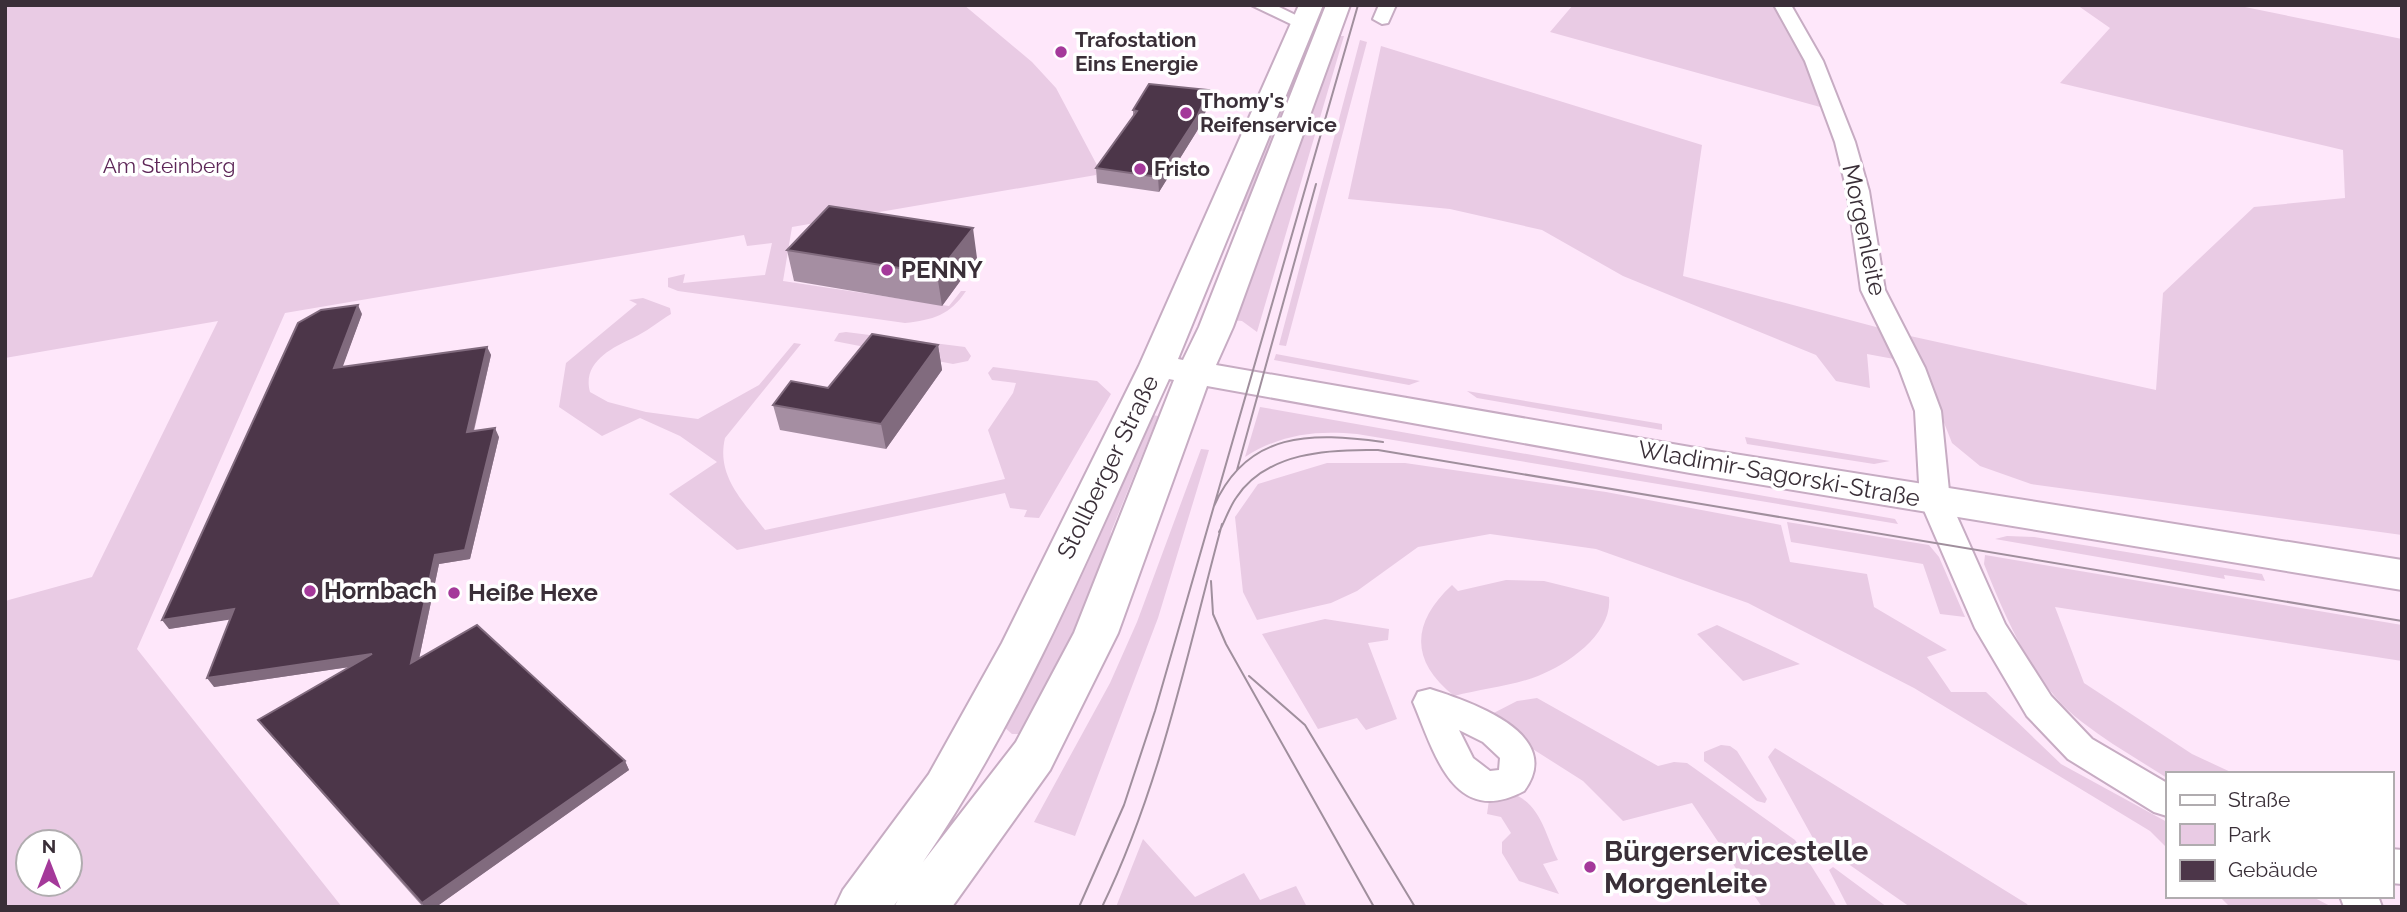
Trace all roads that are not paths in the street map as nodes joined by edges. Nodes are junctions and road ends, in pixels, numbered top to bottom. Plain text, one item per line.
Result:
1 (1259, 5) edge
2 (1338, 5) edge
3 (1782, 5) edge
4 (1307, 14) edge
5 (1157, 366) junction
6 (1195, 372) junction
7 (1935, 501) junction
8 (2402, 575) edge
9 (2166, 801) edge
10 (862, 907) edge
11 (921, 907) edge

1 - 4 street
2 - 6 main road, Stollberger Straße
3 - 7 street, Morgenleite
4 - 5 main road, Stollberger Straße
5 - 6 main road, Wladimir-Sagorski-Straße
5 - 10 main road, Stollberger Straße
6 - 7 main road, Wladimir-Sagorski-Straße
6 - 11 main road, Stollberger Straße
7 - 8 main road, Wladimir-Sagorski-Straße
7 - 9 street, Morgenleite

